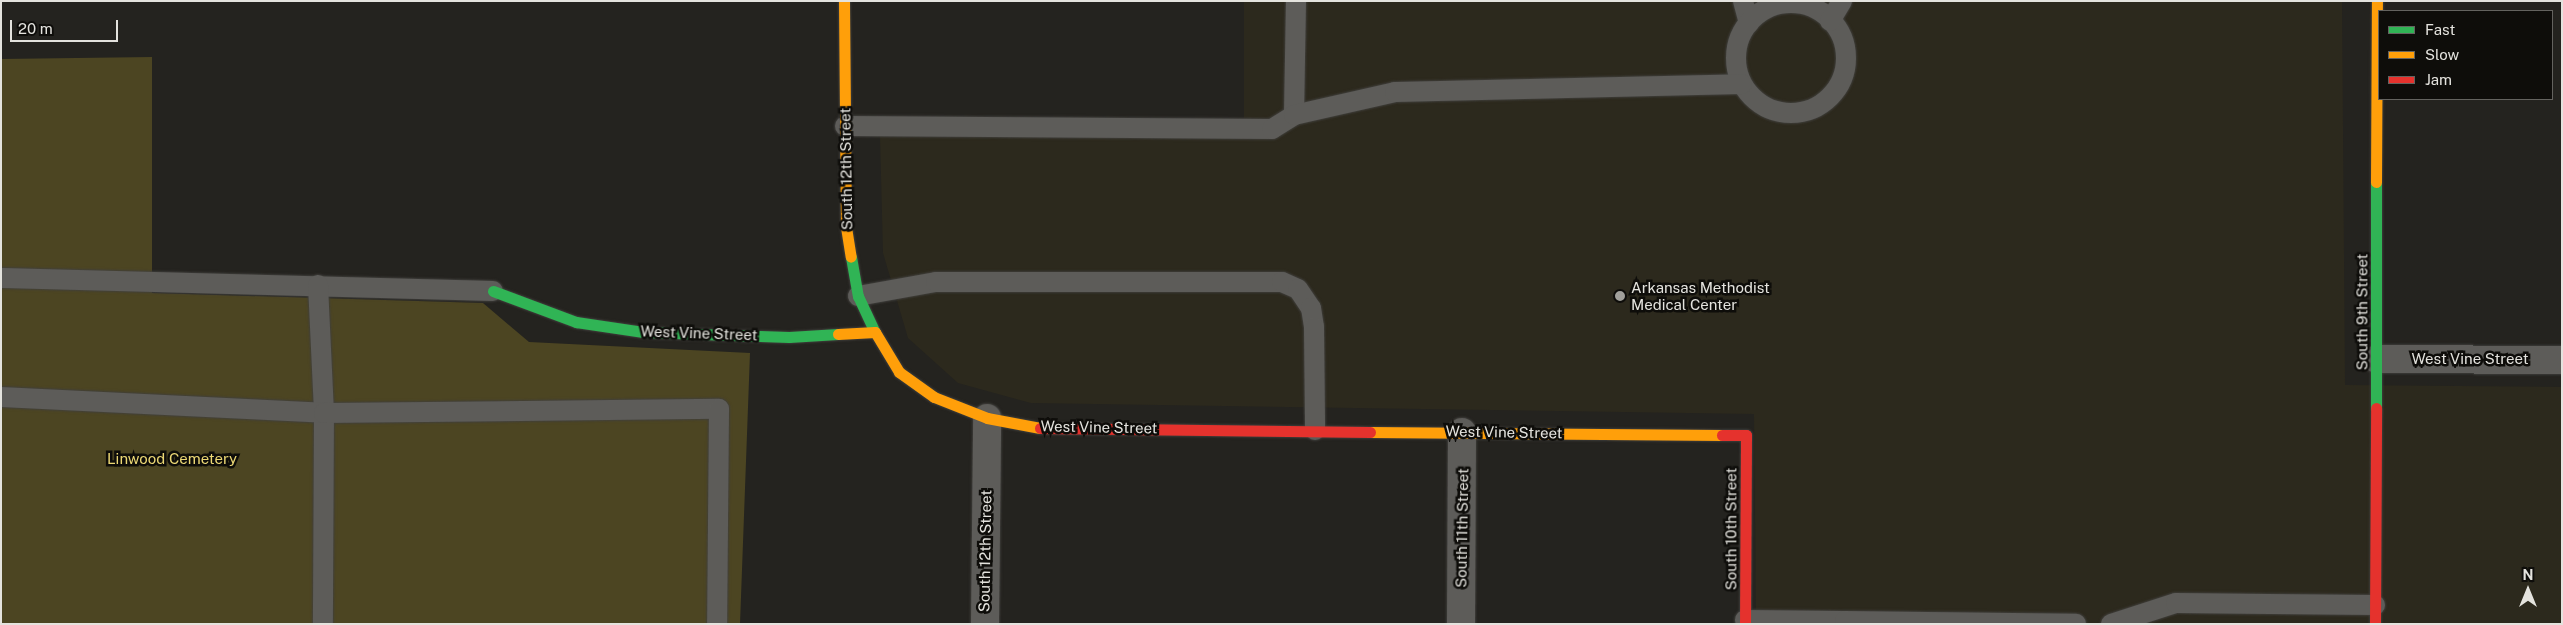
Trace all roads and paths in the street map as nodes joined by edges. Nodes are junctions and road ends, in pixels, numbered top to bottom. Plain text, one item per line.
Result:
1 (844, 1) edge
2 (1296, 1) edge
3 (1743, 1) edge
4 (1842, 1) edge
5 (2377, 1) edge
6 (1830, 20) junction
7 (1749, 24) junction
8 (1742, 84) junction
9 (1294, 116) junction
10 (845, 126) junction
11 (1, 278) edge
12 (318, 284) junction
13 (493, 291) joint
14 (858, 296) junction
15 (874, 332) junction
16 (2377, 359) junction
17 (2562, 360) edge
18 (1, 396) edge
19 (324, 413) junction
20 (987, 418) junction
21 (1314, 430) junction
22 (1462, 432) junction
23 (1746, 435) joint
24 (2281, 615) edge
25 (2375, 615) edge
26 (1745, 622) edge
27 (1845, 622) edge
28 (1964, 623) edge
29 (324, 624) edge
30 (717, 624) edge
31 (985, 624) edge
32 (1461, 624) edge
33 (2076, 624) edge
34 (2112, 624) edge

1 - 10 street, South 12th Street
2 - 9 lane
3 - 7 lane
4 - 6 lane
5 - 16 street, South 9th Street
6 - 7 lane
6 - 8 lane
7 - 8 lane
8 - 9 lane
9 - 10 lane
10 - 14 street, South 12th Street
11 - 12 lane
12 - 13 lane
12 - 19 lane
13 - 15 street, West Vine Street
14 - 15 street, South 12th Street
14 - 21 lane
15 - 20 street, West Vine Street
16 - 17 street, West Vine Street
16 - 25 street, South 9th Street
18 - 19 lane
19 - 29 lane
19 - 30 lane
20 - 21 street, West Vine Street
20 - 31 street, South 12th Street
21 - 22 street, West Vine Street
22 - 23 street, West Vine Street
22 - 32 street, South 11th Street
23 - 26 street, South 10th Street
24 - 25 lane
24 - 34 lane
26 - 27 lane
27 - 28 lane
28 - 33 lane

